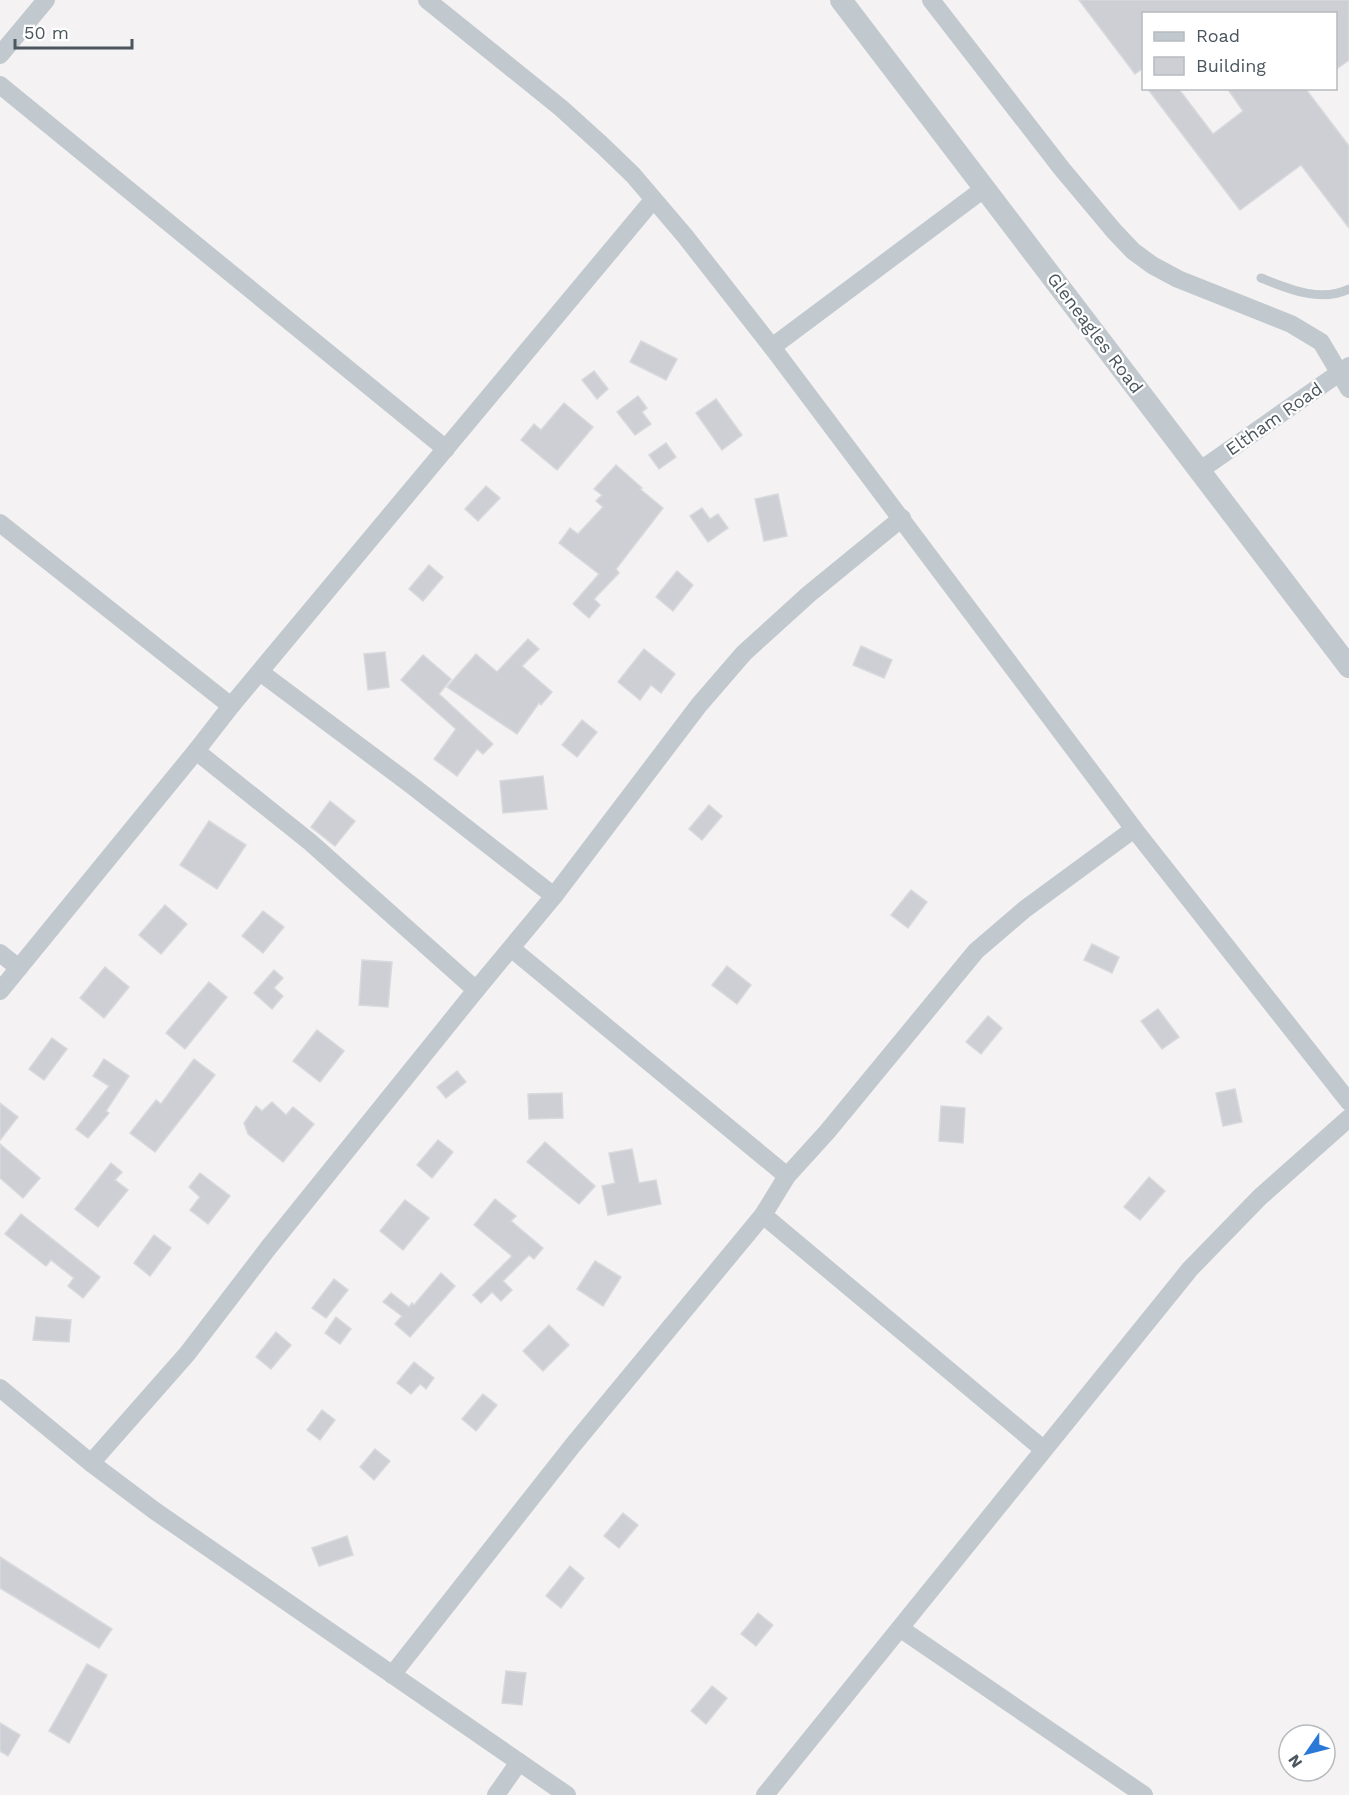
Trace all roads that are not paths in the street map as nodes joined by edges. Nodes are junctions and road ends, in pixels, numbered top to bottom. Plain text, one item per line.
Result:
1 (46, 0) edge
2 (427, 0) edge
3 (841, 0) edge
4 (931, 0) edge
5 (0, 55) edge
6 (0, 85) edge
7 (985, 188) junction
8 (653, 200) junction
9 (1261, 278) dead end
10 (1349, 289) edge
11 (772, 347) junction
12 (1345, 369) edge
13 (1349, 389) edge
14 (446, 449) junction
15 (1199, 471) junction
16 (902, 518) junction
17 (0, 523) edge
18 (1349, 667) edge
19 (260, 672) junction
20 (231, 706) junction
21 (196, 751) junction
22 (1134, 829) junction
23 (554, 896) junction
24 (512, 949) junction
25 (0, 953) edge
26 (19, 968) junction
27 (476, 990) junction
28 (0, 991) edge
29 (1349, 1102) edge
30 (1349, 1118) edge
31 (787, 1176) junction
32 (763, 1215) junction
33 (0, 1388) edge
34 (1043, 1449) junction
35 (92, 1463) junction
36 (901, 1629) junction
37 (392, 1675) junction
38 (519, 1762) junction
39 (496, 1795) edge
40 (567, 1795) edge
41 (765, 1795) edge
42 (1144, 1795) edge

1 - 5 street
2 - 8 street
3 - 7 street, Gleneagles Road
4 - 12 street
6 - 14 street
7 - 11 street
7 - 15 street, Gleneagles Road
8 - 11 street
8 - 14 street
9 - 10 lane
11 - 16 street
12 - 13 street
12 - 15 street, Eltham Road
14 - 19 street
15 - 18 street, Gleneagles Road
16 - 22 street
16 - 23 street
17 - 20 street
19 - 20 street
19 - 23 street
20 - 21 street
21 - 26 street
21 - 27 street
22 - 29 street
22 - 31 street
23 - 24 street
24 - 27 street
24 - 31 street
25 - 26 street
26 - 28 street
27 - 35 street
30 - 34 street
31 - 32 street
32 - 34 street
32 - 37 street
33 - 35 street
34 - 36 street
35 - 37 street
36 - 41 street
36 - 42 street
37 - 38 street
38 - 39 street
38 - 40 street

